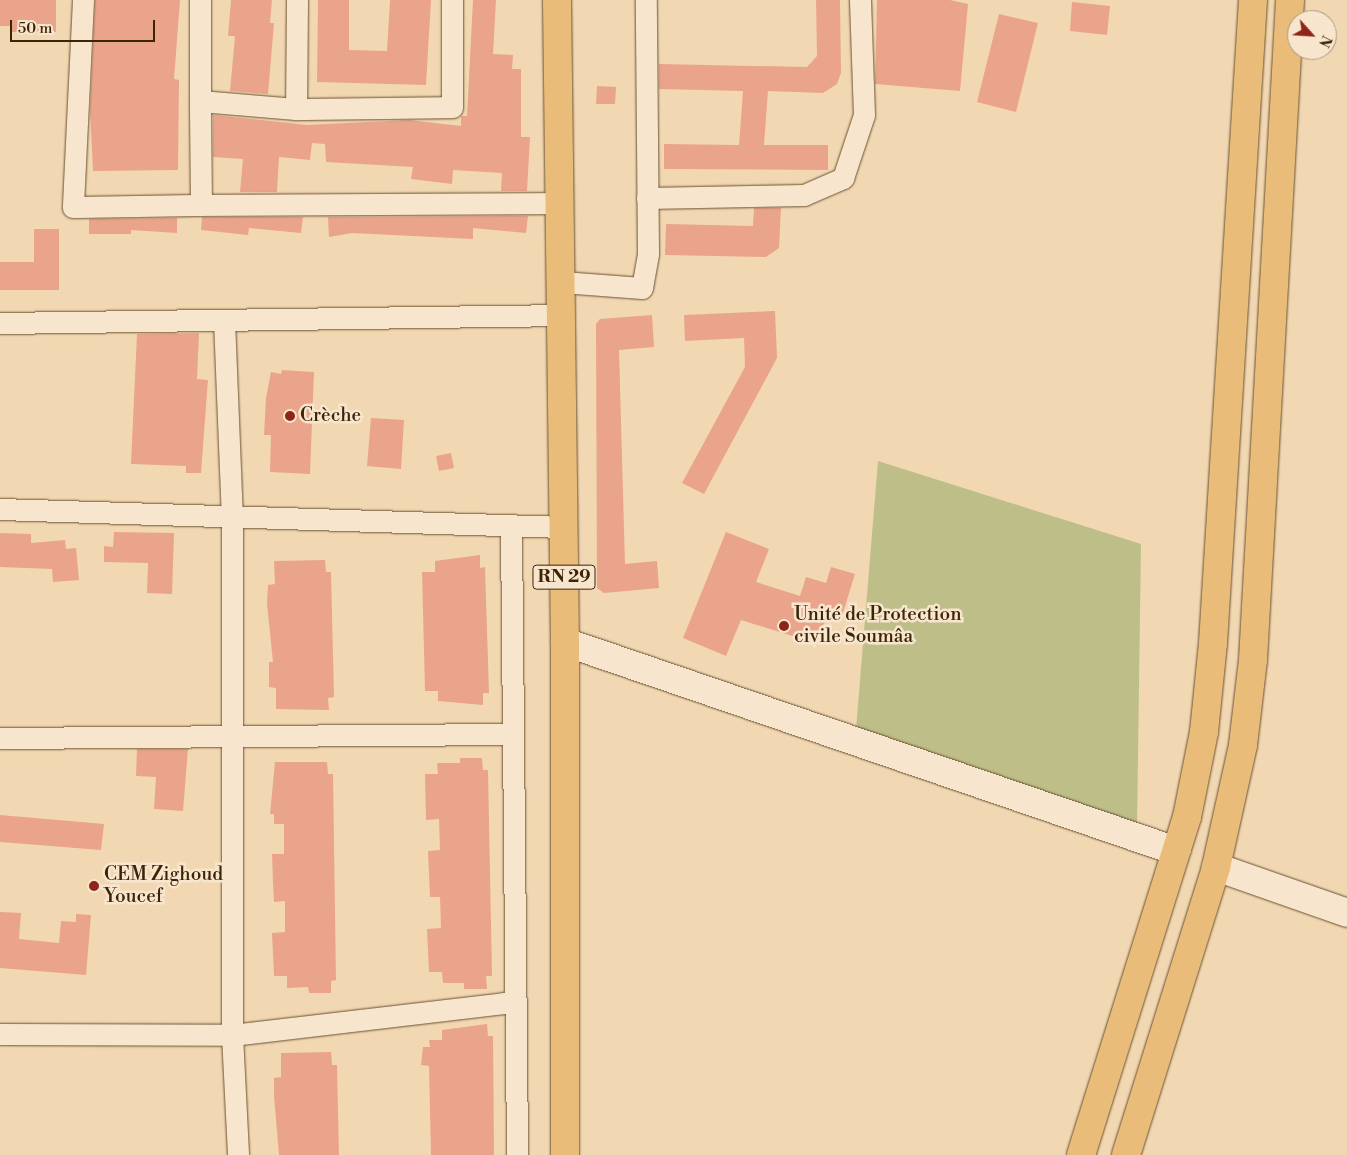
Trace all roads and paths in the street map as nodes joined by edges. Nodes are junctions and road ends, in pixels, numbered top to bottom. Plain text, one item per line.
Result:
1 (83, 0) edge
2 (200, 0) edge
3 (297, 0) edge
4 (452, 0) edge
5 (557, 0) edge
6 (646, 0) edge
7 (860, 0) edge
8 (1253, 0) edge
9 (1290, 0) edge
10 (200, 101) junction
11 (296, 109) junction
12 (647, 198) junction
13 (560, 203) junction
14 (201, 205) junction
15 (562, 282) junction
16 (563, 315) junction
17 (224, 320) junction
18 (0, 322) edge
19 (0, 509) edge
20 (232, 518) junction
21 (511, 527) junction
22 (562, 527) junction
23 (565, 642) junction
24 (513, 734) junction
25 (230, 735) junction
26 (0, 738) edge
27 (1176, 851) junction
28 (1216, 867) junction
29 (1347, 913) edge
30 (515, 1002) junction
31 (0, 1034) edge
32 (232, 1035) junction
33 (238, 1155) edge
34 (517, 1155) edge
35 (565, 1155) edge
36 (1081, 1155) edge
37 (1126, 1155) edge

1 - 14 street
2 - 10 street
3 - 11 street
4 - 11 street
5 - 13 main road, RN 29
6 - 12 street
7 - 12 street
8 - 27 main road
9 - 28 main road
10 - 11 street
10 - 14 street
12 - 15 street
13 - 14 street
13 - 15 main road, RN 29
15 - 16 main road, RN 29
16 - 17 street
16 - 22 main road, RN 29
17 - 18 street
17 - 20 street
19 - 20 street
20 - 21 street
20 - 25 street
21 - 22 street
21 - 24 street
22 - 23 main road, RN 29
23 - 27 main road
23 - 35 main road, RN 29
24 - 25 street
24 - 30 street
25 - 26 street
25 - 32 street
27 - 36 main road
28 - 29 main road
28 - 37 main road
30 - 32 street
30 - 34 street
31 - 32 street
32 - 33 street

